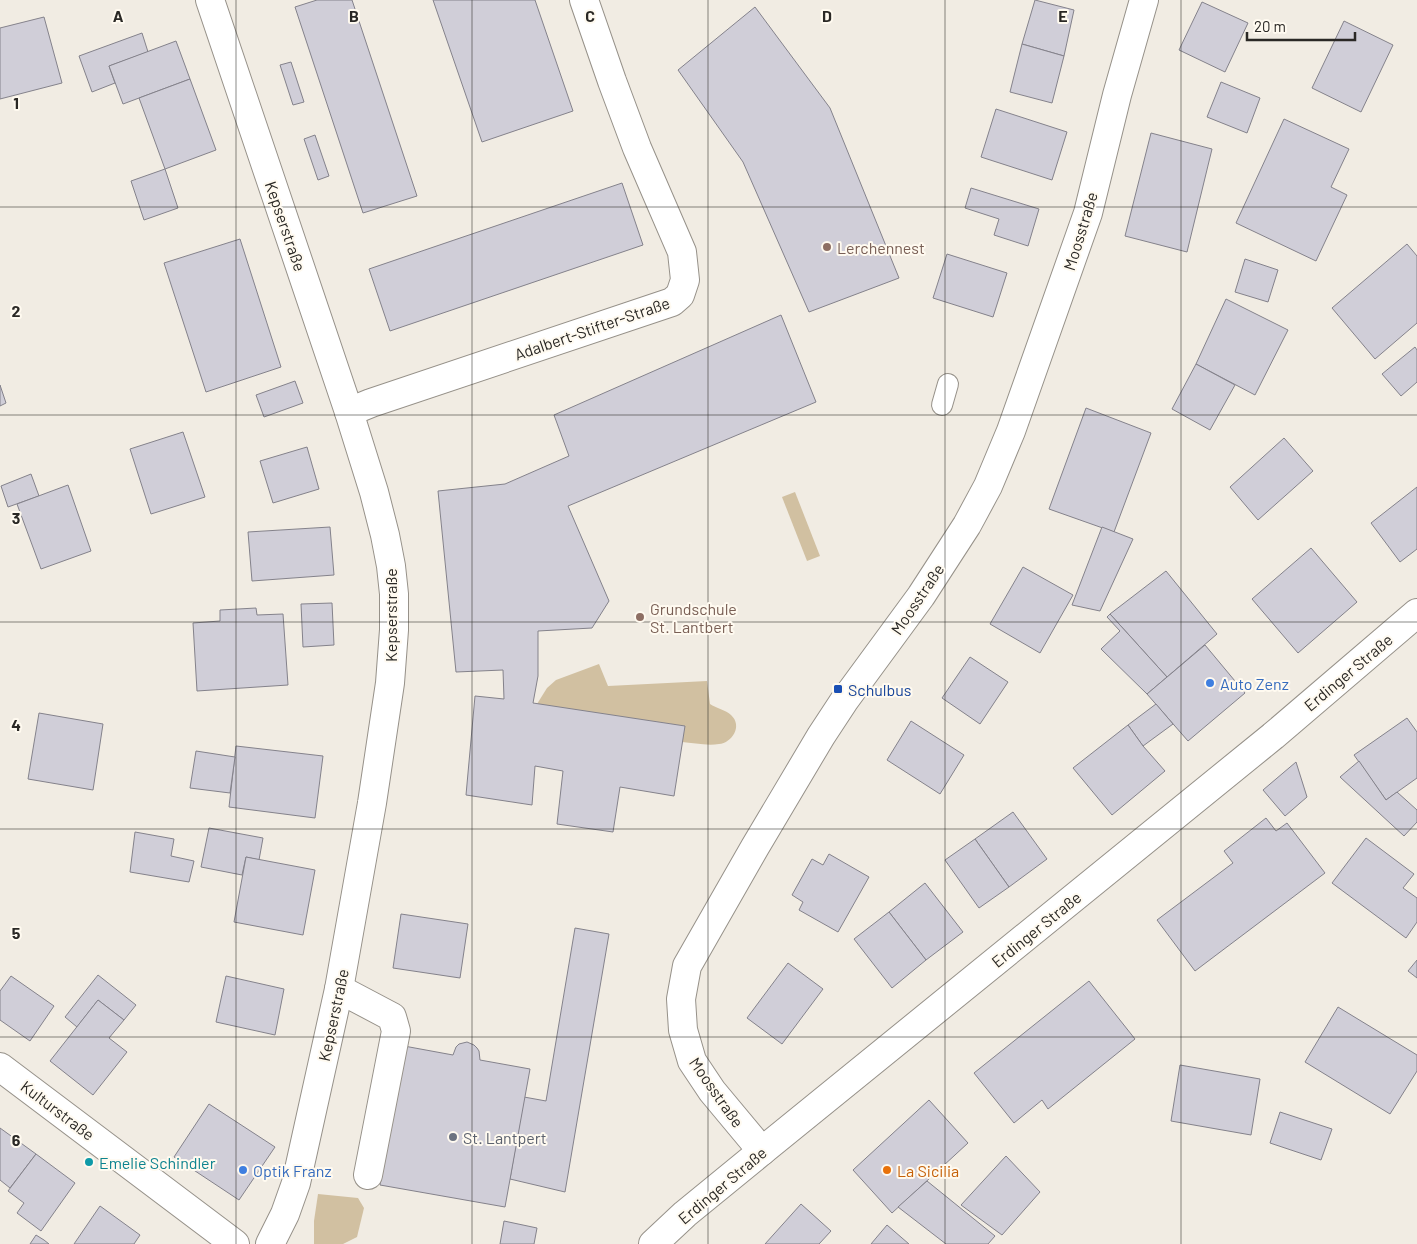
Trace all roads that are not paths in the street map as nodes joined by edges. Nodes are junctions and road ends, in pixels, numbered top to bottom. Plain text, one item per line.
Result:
1 (210, 0) edge
2 (584, 0) edge
3 (1144, 0) edge
4 (948, 384) dead end
5 (942, 405) dead end
6 (349, 412) junction
7 (1417, 613) edge
8 (339, 989) junction
9 (0, 1067) edge
10 (762, 1151) junction
11 (368, 1175) dead end
12 (235, 1244) edge
13 (270, 1244) edge
14 (653, 1244) edge

1 - 6 street, Kepserstraße
2 - 6 street, Adalbert-Stifter-Straße
3 - 10 street, Moosstraße
4 - 5 lane
6 - 8 street, Kepserstraße
7 - 10 street, Erdinger Straße
8 - 11 street
8 - 13 street, Kepserstraße
9 - 12 street, Kulturstraße
10 - 14 street, Erdinger Straße

